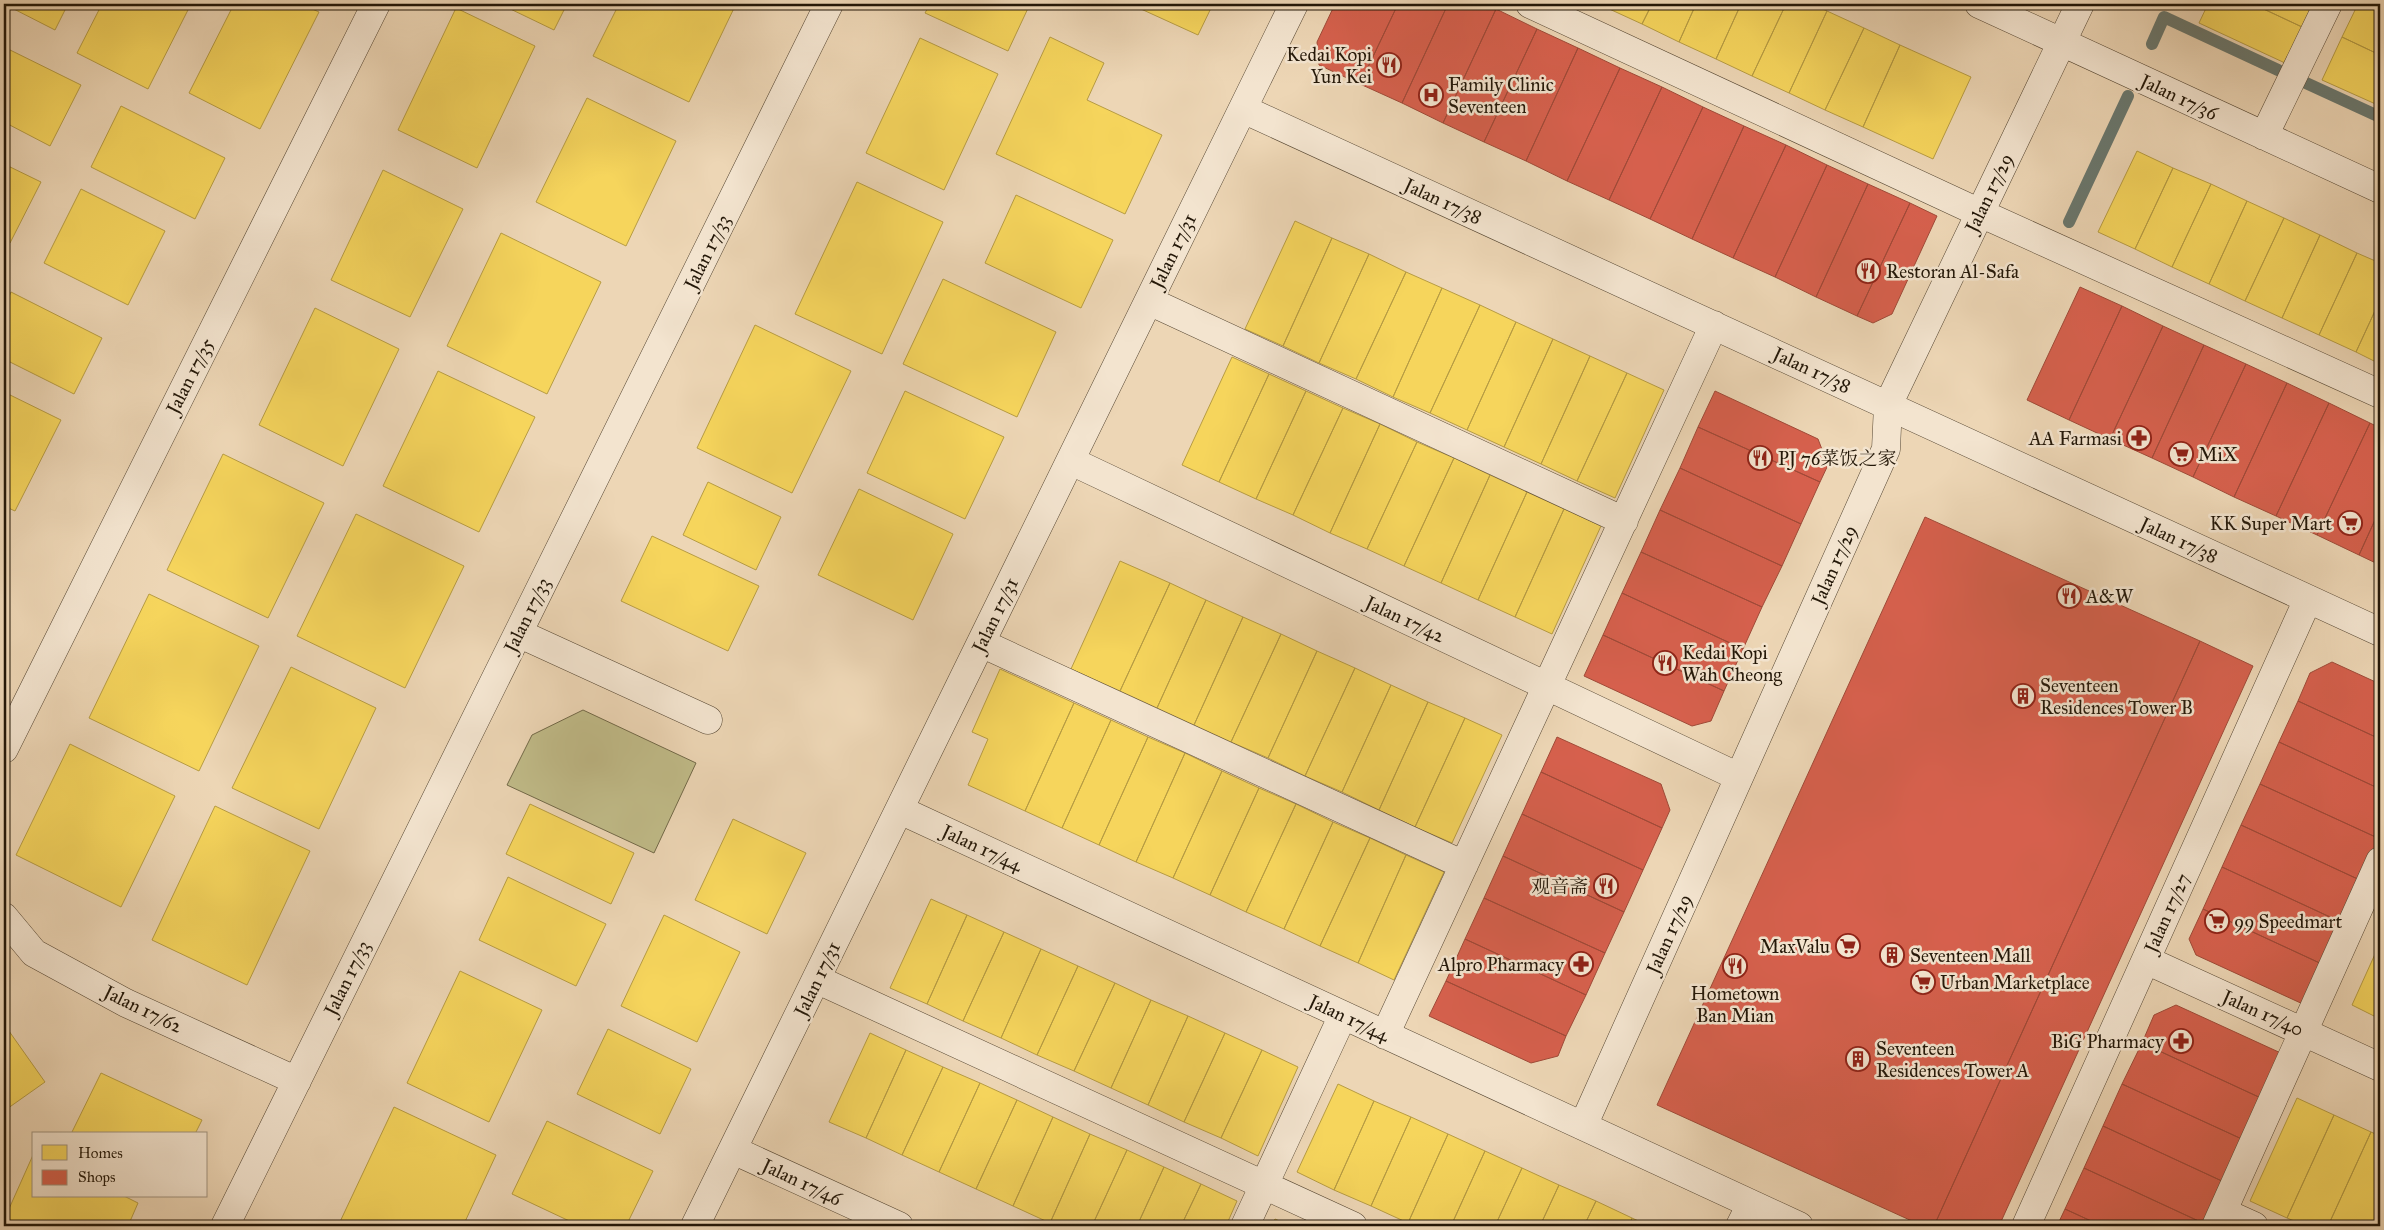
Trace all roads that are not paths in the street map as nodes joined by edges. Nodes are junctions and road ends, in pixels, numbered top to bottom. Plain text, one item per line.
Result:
1 (376, 4) edge
2 (829, 4) edge
3 (1294, 4) edge
4 (1530, 4) edge
5 (1979, 4) edge
6 (2080, 4) edge
7 (2328, 4) edge
8 (2062, 42) junction
9 (1243, 109) junction
10 (2264, 136) junction
11 (2380, 189) edge
12 (1980, 212) junction
13 (1149, 301) junction
14 (1714, 325) junction
15 (2380, 394) edge
16 (1888, 405) junction
17 (1070, 461) junction
18 (1624, 521) junction
19 (2308, 599) junction
20 (2380, 632) edge
21 (518, 633) junction
22 (981, 643) junction
23 (1547, 686) junction
24 (708, 720) dead end
25 (4, 749) edge
26 (1739, 777) junction
27 (900, 810) junction
28 (1464, 865) junction
29 (2379, 867) edge
30 (4, 917) edge
31 (2146, 960) junction
32 (816, 979) junction
33 (1343, 1015) junction
34 (2304, 1032) junction
35 (1386, 1035) junction
36 (2380, 1066) edge
37 (297, 1081) junction
38 (1583, 1126) junction
39 (733, 1150) junction
40 (1264, 1185) junction
41 (1745, 1215) edge
42 (2219, 1219) edge
43 (225, 1226) edge
44 (695, 1226) edge
45 (899, 1226) edge
46 (1245, 1226) edge
47 (1353, 1226) edge
48 (1799, 1226) edge
49 (2026, 1226) edge
50 (2254, 1226) edge

1 - 25 street, Jalan 17/35
2 - 21 street, Jalan 17/33
3 - 9 street, Jalan 17/31
4 - 12 street
5 - 8 street, Jalan 17/36
6 - 8 street, Jalan 17/29
7 - 10 street
8 - 10 street, Jalan 17/36
8 - 12 street, Jalan 17/29
9 - 13 street, Jalan 17/31
9 - 14 street, Jalan 17/38
10 - 11 street, Jalan 17/36
12 - 15 street
12 - 16 street, Jalan 17/29
13 - 17 street, Jalan 17/31
13 - 18 street
14 - 16 street, Jalan 17/38
14 - 18 street
16 - 19 street, Jalan 17/38
16 - 26 street, Jalan 17/29
17 - 22 street, Jalan 17/31
17 - 23 street, Jalan 17/42
18 - 23 street
19 - 20 street, Jalan 17/38
19 - 31 street, Jalan 17/27
21 - 24 street
21 - 37 street, Jalan 17/33
22 - 27 street, Jalan 17/31
22 - 28 street
23 - 26 street, Jalan 17/42
23 - 28 street
26 - 38 street, Jalan 17/29
27 - 32 street, Jalan 17/31
27 - 33 street, Jalan 17/44
28 - 35 street
29 - 34 street
30 - 37 street, Jalan 17/62
31 - 34 street, Jalan 17/40
31 - 49 street, Jalan 17/27
32 - 39 street, Jalan 17/31
32 - 40 street
33 - 35 street, Jalan 17/44
33 - 40 street
34 - 36 street, Jalan 17/40
34 - 42 street
35 - 38 street, Jalan 17/44
37 - 43 street, Jalan 17/33
38 - 41 street, Jalan 17/44
39 - 44 street, Jalan 17/31
39 - 45 street, Jalan 17/46
40 - 46 street
40 - 47 street
41 - 48 street, Jalan 17/44
42 - 50 street

